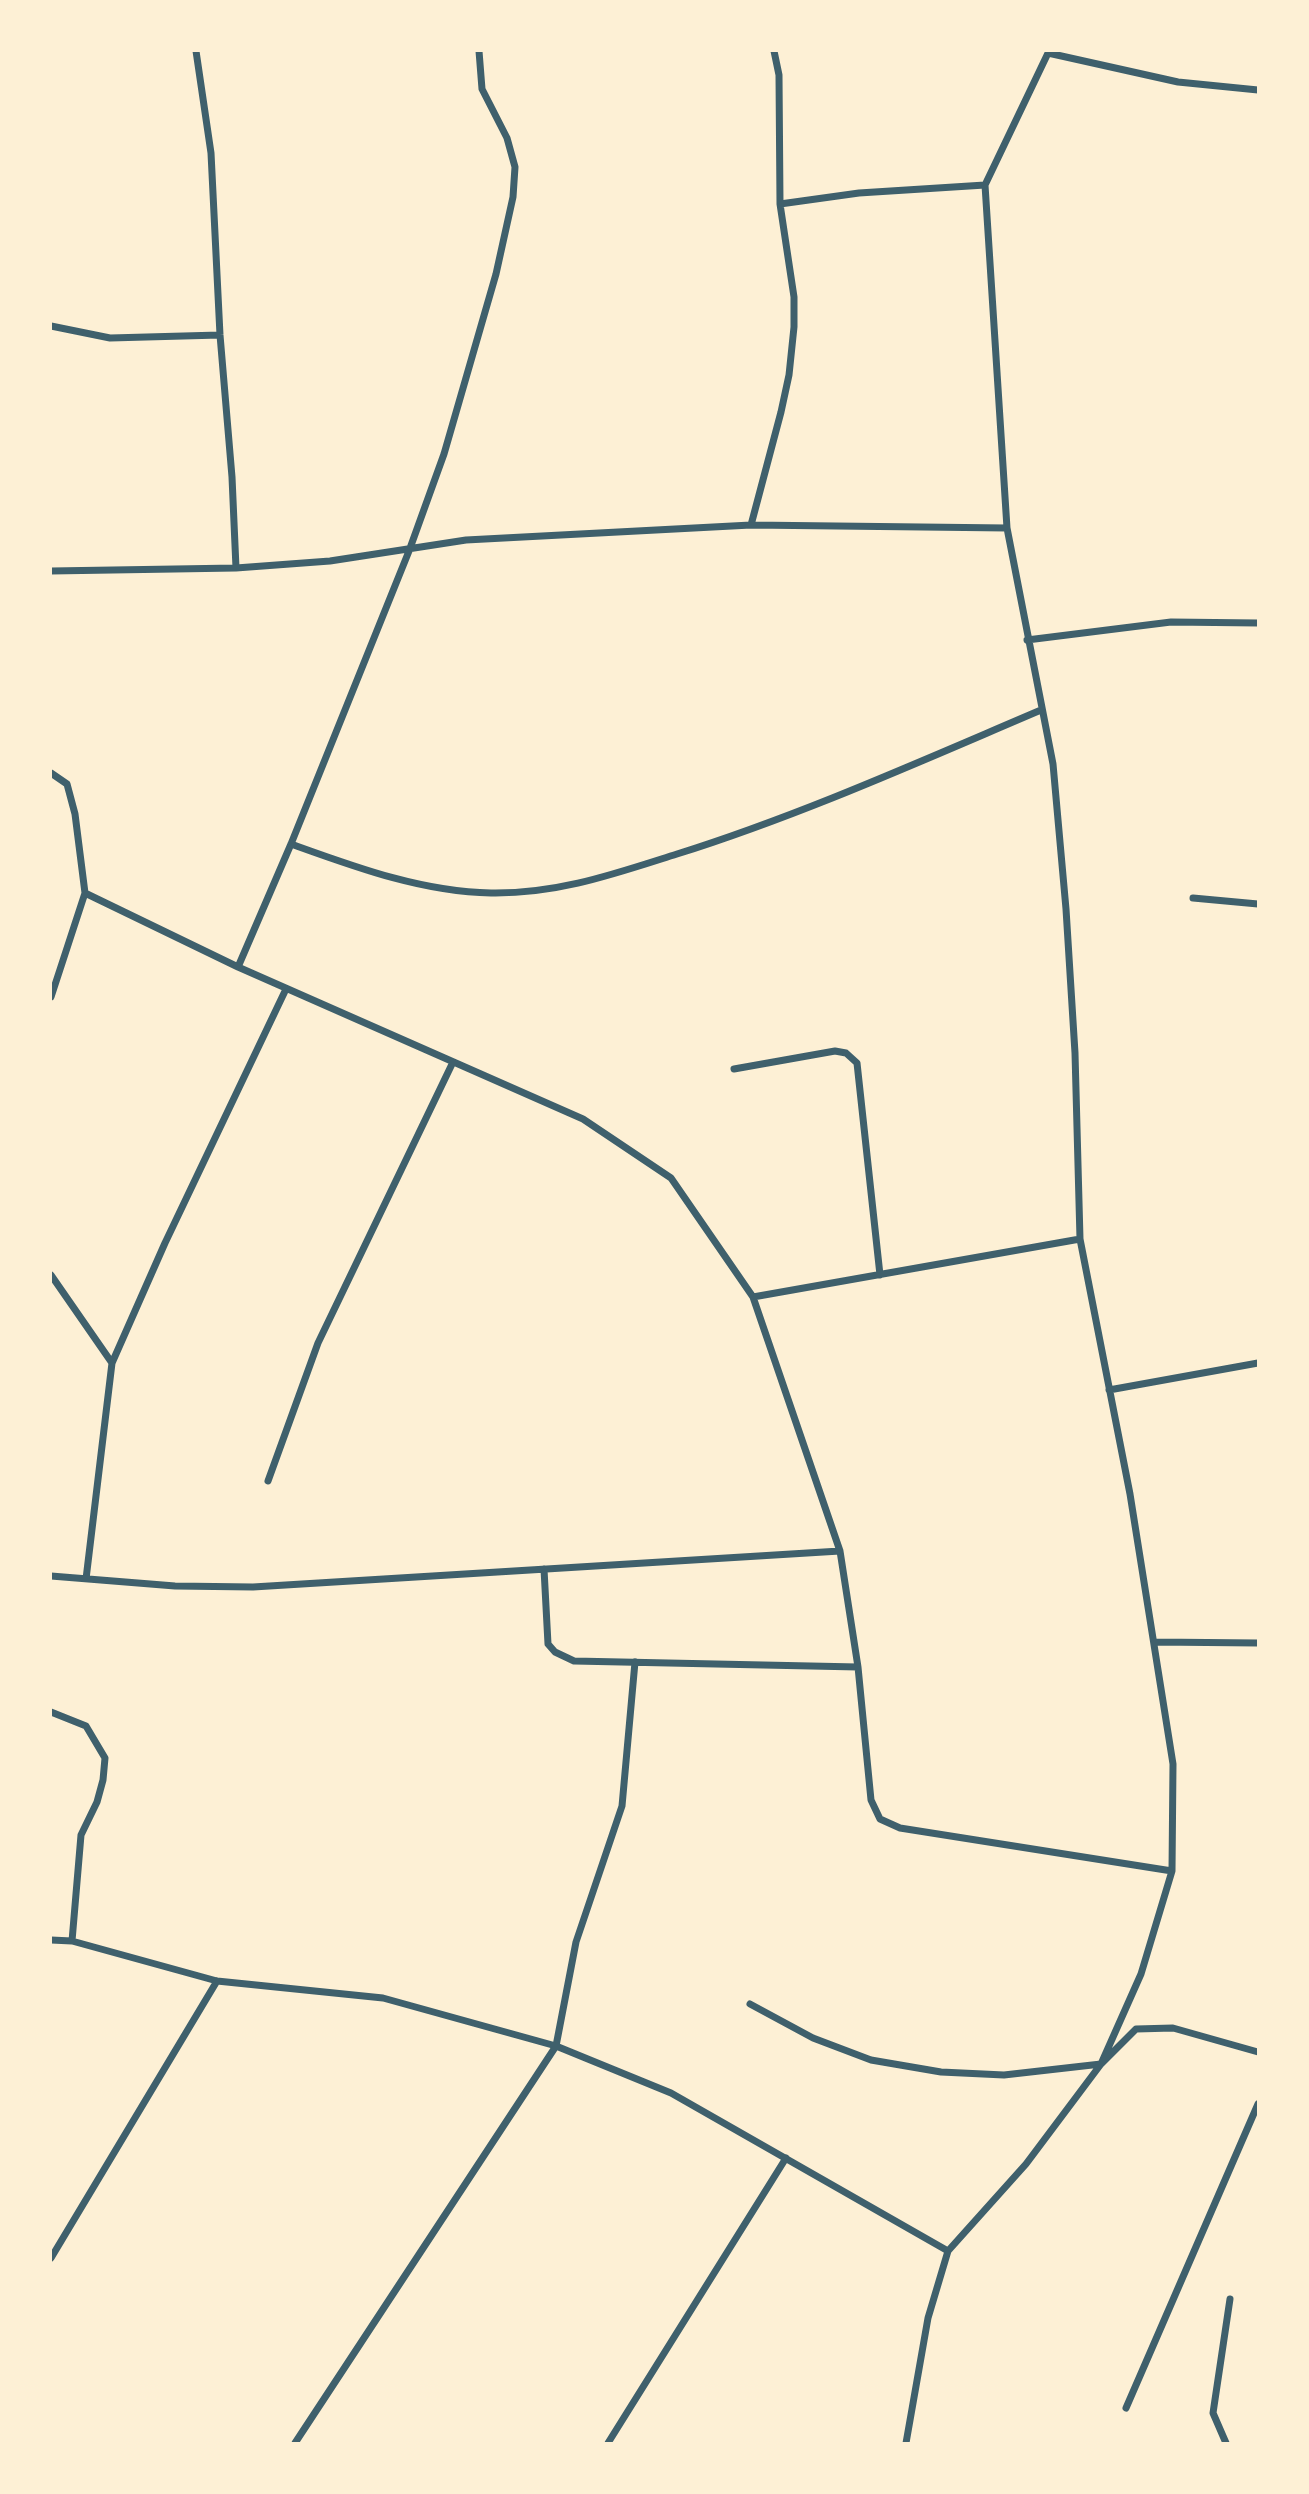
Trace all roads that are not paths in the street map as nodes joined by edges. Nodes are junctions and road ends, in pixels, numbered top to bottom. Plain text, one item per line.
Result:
1 (196, 51) edge
2 (480, 51) edge
3 (774, 51) edge
4 (1049, 52) edge
5 (1258, 90) edge
6 (985, 185) junction
7 (780, 204) junction
8 (51, 326) edge
9 (220, 335) junction
10 (751, 525) junction
11 (1007, 528) junction
12 (409, 551) junction
13 (236, 568) junction
14 (51, 571) edge
15 (1258, 623) edge
16 (1027, 640) junction
17 (1041, 710) junction
18 (51, 773) edge
19 (291, 844) junction
20 (85, 893) junction
21 (1193, 898) dead end
22 (1258, 904) edge
23 (238, 967) junction
24 (286, 989) junction
25 (51, 997) edge
26 (453, 1062) junction
27 (734, 1069) dead end
28 (1080, 1239) junction
29 (51, 1275) edge
30 (880, 1275) junction
31 (753, 1297) junction
32 (112, 1363) junction
33 (1258, 1363) edge
34 (1109, 1390) junction
35 (268, 1481) dead end
36 (840, 1551) junction
37 (544, 1569) junction
38 (51, 1576) edge
39 (86, 1579) junction
40 (1154, 1642) junction
41 (1258, 1643) edge
42 (635, 1662) junction
43 (858, 1667) junction
44 (51, 1712) edge
45 (1172, 1871) junction
46 (51, 1940) edge
47 (72, 1941) junction
48 (217, 1981) junction
49 (750, 2004) dead end
50 (556, 2046) junction
51 (1256, 2049) edge
52 (1101, 2064) junction
53 (1258, 2104) edge
54 (786, 2158) junction
55 (948, 2251) junction
56 (51, 2258) edge
57 (1230, 2299) dead end
58 (1126, 2409) dead end
59 (295, 2443) edge
60 (608, 2443) edge
61 (906, 2443) edge
62 (1226, 2443) edge

1 - 9 street
2 - 12 street
3 - 7 street
4 - 5 street
4 - 6 street
6 - 7 street
6 - 11 street
7 - 10 street
8 - 9 street
9 - 13 street
10 - 11 street
10 - 12 street
11 - 16 street
12 - 13 street
12 - 19 street
13 - 14 street
15 - 16 street
16 - 17 street
17 - 19 street
17 - 28 street
18 - 20 street
19 - 23 street
20 - 23 street
20 - 25 street
21 - 22 street
23 - 24 street
24 - 26 street
24 - 32 street
26 - 31 street
26 - 35 street
27 - 30 street
28 - 30 street
28 - 34 street
29 - 32 street
30 - 31 street
31 - 36 street
32 - 39 street
33 - 34 street
34 - 40 street
36 - 37 street
36 - 43 street
37 - 39 street
37 - 42 street
38 - 39 street
40 - 41 street
40 - 45 street
42 - 43 street
42 - 50 street
43 - 45 street
44 - 47 street
45 - 52 street
46 - 47 street
47 - 48 street
48 - 50 street
48 - 56 street
49 - 52 street
50 - 54 street
50 - 59 street
51 - 52 street
52 - 55 street
53 - 58 street
54 - 55 street
54 - 60 street
55 - 61 street
57 - 62 street

